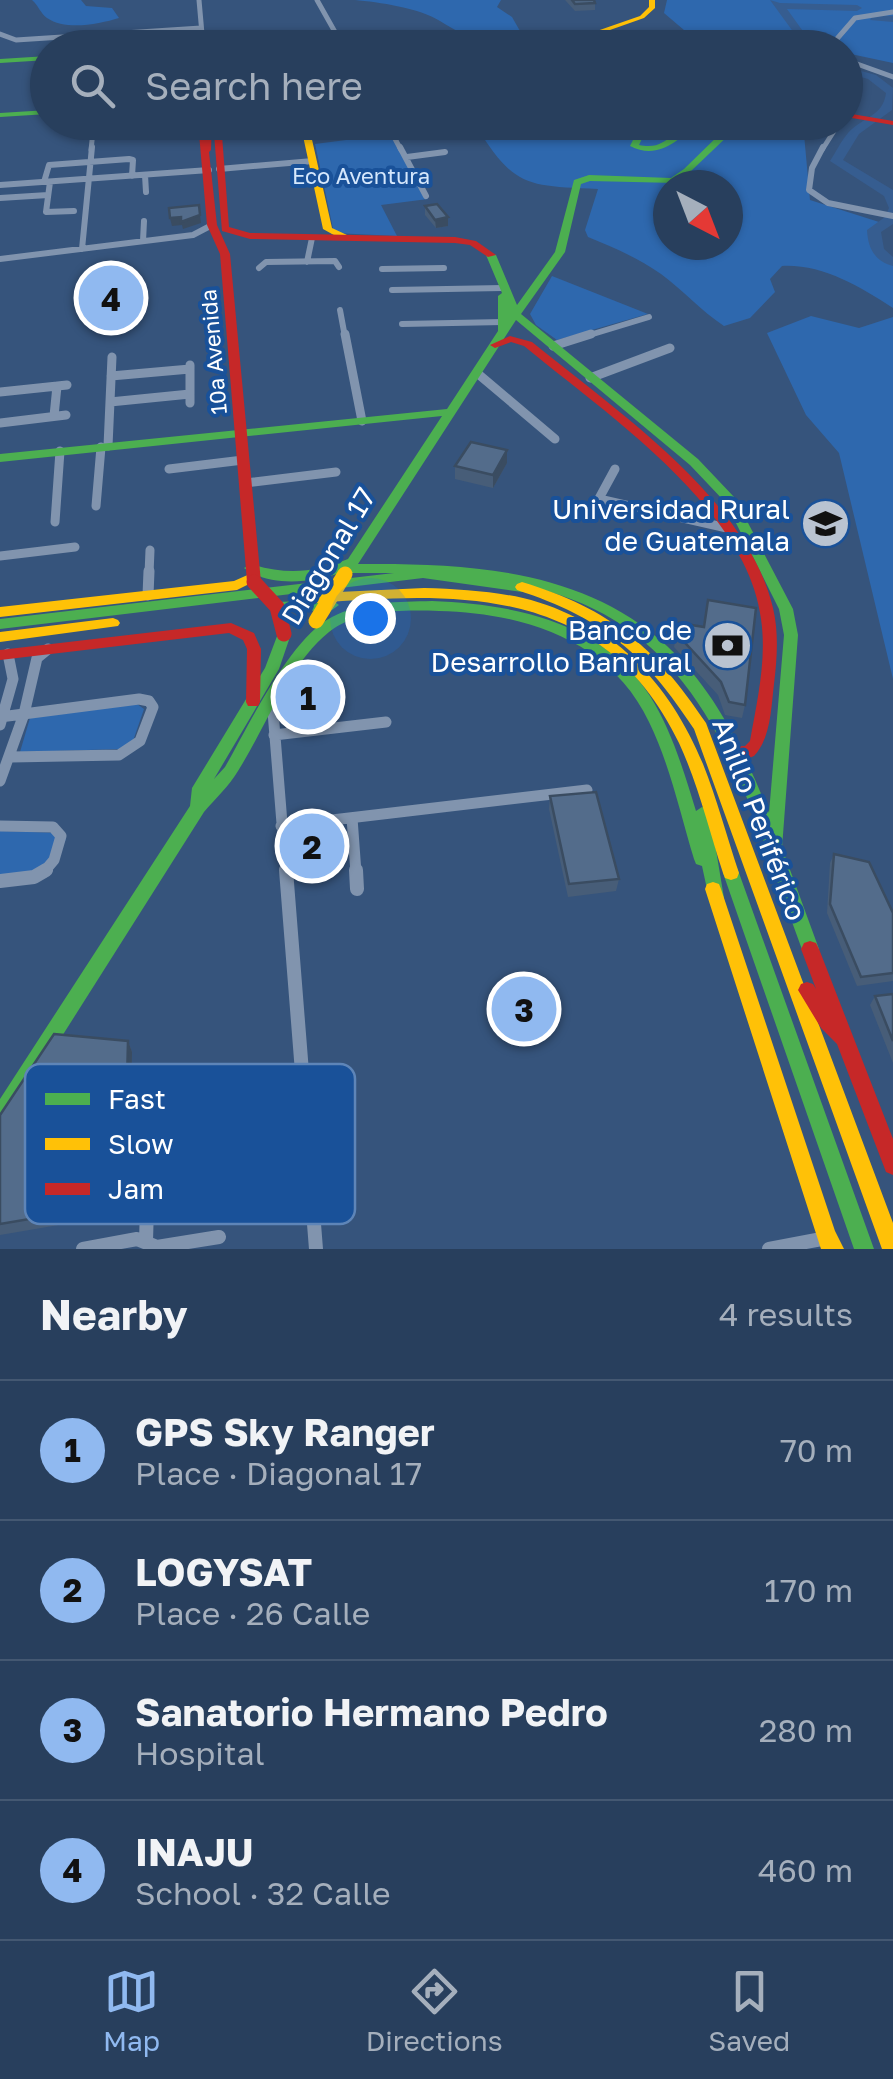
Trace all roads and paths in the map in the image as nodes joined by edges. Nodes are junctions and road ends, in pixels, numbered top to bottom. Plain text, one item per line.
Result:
1 (199, 0) edge
2 (317, 0) edge
3 (652, 0) edge
4 (660, 0) edge
5 (893, 12) edge
6 (201, 28) joint
7 (170, 30) edge
8 (332, 30) edge
9 (604, 30) edge
10 (617, 30) edge
11 (845, 30) edge
12 (0, 34) edge
13 (30, 39) edge
14 (30, 60) edge
15 (0, 62) edge
16 (863, 66) edge
17 (893, 77) edge
18 (30, 113) edge
19 (0, 115) edge
20 (863, 118) edge
21 (893, 123) edge
22 (92, 140) edge
23 (207, 140) edge
24 (217, 140) edge
25 (308, 140) edge
26 (397, 140) edge
27 (637, 140) edge
28 (672, 140) edge
29 (714, 140) edge
30 (829, 140) edge
31 (445, 152) dead end
32 (407, 157) junction
33 (90, 162) junction
34 (313, 162) junction
35 (216, 174) junction
36 (145, 175) junction
37 (132, 176) junction
38 (90, 179) junction
39 (47, 182) junction
40 (0, 185) edge
41 (146, 192) dead end
42 (48, 195) junction
43 (426, 196) dead end
44 (0, 198) edge
45 (74, 211) dead end
46 (893, 216) edge
47 (144, 221) dead end
48 (212, 225) junction
49 (312, 238) junction
50 (226, 239) junction
51 (364, 239) junction
52 (143, 242) junction
53 (82, 249) junction
54 (0, 259) edge
55 (307, 262) junction
56 (339, 267) dead end
57 (259, 268) dead end
58 (444, 268) dead end
59 (538, 280) junction
60 (502, 286) junction
61 (340, 310) dead end
62 (649, 316) dead end
63 (508, 323) junction
64 (402, 324) dead end
65 (540, 341) junction
66 (494, 345) junction
67 (670, 348) dead end
68 (112, 357) dead end
69 (477, 372) junction
70 (112, 376) junction
71 (590, 378) junction
72 (0, 392) edge
73 (110, 402) junction
74 (450, 412) junction
75 (66, 415) dead end
76 (54, 416) junction
77 (365, 420) junction
78 (0, 422) edge
79 (240, 433) junction
80 (555, 439) dead end
81 (668, 441) junction
82 (105, 447) junction
83 (650, 448) junction
84 (60, 451) junction
85 (0, 458) edge
86 (243, 460) junction
87 (614, 468) dead end
88 (170, 469) dead end
89 (336, 472) dead end
90 (245, 483) junction
91 (599, 500) junction
92 (96, 506) dead end
93 (590, 515) dead end
94 (55, 522) dead end
95 (727, 528) junction
96 (364, 544) junction
97 (74, 547) dead end
98 (150, 550) dead end
99 (0, 556) edge
100 (379, 567) junction
101 (349, 568) junction
102 (252, 576) junction
103 (148, 595) junction
104 (277, 607) junction
105 (4, 612) edge
106 (313, 614) junction
107 (0, 624) edge
108 (0, 637) edge
109 (48, 649) junction
110 (622, 651) junction
111 (4, 654) edge
112 (296, 658) junction
113 (272, 699) junction
114 (253, 702) junction
115 (24, 714) junction
116 (1, 719) edge
117 (386, 722) dead end
118 (760, 730) junction
119 (783, 733) junction
120 (249, 738) junction
121 (274, 742) junction
122 (734, 750) junction
123 (11, 757) junction
124 (695, 769) junction
125 (0, 781) edge
126 (587, 790) edge
127 (198, 806) junction
128 (352, 818) junction
129 (0, 826) edge
130 (281, 826) junction
131 (773, 860) junction
132 (0, 880) edge
133 (357, 889) dead end
134 (716, 898) junction
135 (783, 950) junction
136 (846, 1040) junction
137 (33, 1064) edge
138 (300, 1064) edge
139 (25, 1077) edge
140 (0, 1116) edge
141 (893, 1165) edge
142 (146, 1224) edge
143 (314, 1224) edge
144 (219, 1236) dead end
145 (146, 1241) junction
146 (831, 1245) edge
147 (84, 1249) edge
148 (316, 1249) edge
149 (769, 1249) edge
150 (864, 1249) edge
151 (892, 1249) edge

1 - 6 street
2 - 8 street
3 - 9 main road
4 - 10 main road
5 - 11 street
6 - 7 street
12 - 13 street
14 - 15 main road
16 - 17 street
18 - 19 main road
20 - 21 main road
22 - 33 street
23 - 35 main road, 10a Avenida
24 - 35 main road, 10a Avenida
25 - 34 main road
26 - 32 street
27 - 28 main road
29 - 59 main road, Diagonal 17
30 - 46 street
31 - 32 street
32 - 43 street
33 - 37 street
33 - 38 street
33 - 39 street
34 - 35 street
34 - 51 main road
35 - 36 street
35 - 48 main road, 10a Avenida
35 - 50 main road, 10a Avenida
36 - 37 street
36 - 41 street
37 - 38 street
38 - 39 street
38 - 53 street
39 - 40 street
39 - 42 street
42 - 44 street
42 - 45 street
47 - 52 street
48 - 50 main road, 10a Avenida
48 - 52 street
49 - 50 main road
49 - 51 main road
49 - 55 street
50 - 79 main road, 10a Avenida
51 - 60 main road
52 - 53 street
53 - 54 street
55 - 56 street
55 - 57 street
58 - 60 street
59 - 60 main road
59 - 63 main road, Diagonal 17
60 - 63 main road
61 - 77 street
62 - 65 street
63 - 64 street
63 - 65 main road
63 - 66 main road, Diagonal 17
65 - 66 main road
65 - 71 main road
65 - 83 main road
66 - 69 main road, Diagonal 17
67 - 71 street
68 - 70 street
69 - 74 main road, Diagonal 17
69 - 80 street
70 - 73 street
70 - 73 street
71 - 81 main road
72 - 76 street
73 - 82 street
74 - 77 main road
74 - 96 main road, Diagonal 17
75 - 76 street
76 - 78 street
77 - 79 main road
79 - 82 main road
79 - 86 main road, 10a Avenida
81 - 83 main road
81 - 119 main road
82 - 84 main road
82 - 92 street
83 - 95 main road
84 - 85 main road
84 - 94 street
86 - 88 street
86 - 90 main road, 10a Avenida
87 - 91 street
89 - 90 street
90 - 102 main road, 10a Avenida
91 - 93 street
91 - 95 street
95 - 118 main road
96 - 100 main road
96 - 101 main road, Diagonal 17
97 - 99 street
98 - 103 street
100 - 101 main road, Anillo Periférico
100 - 122 main road, Anillo Periférico
101 - 102 main road, Anillo Periférico
101 - 106 main road, Diagonal 17, bridge
102 - 103 main road
102 - 104 main road, Diagonal 17, bridge
103 - 105 main road
104 - 106 main road
104 - 114 main road, Diagonal 17, bridge
106 - 110 main road
106 - 112 main road, Diagonal 17
107 - 135 main road, Anillo Periférico
108 - 110 main road, Anillo Periférico
109 - 111 main road
109 - 114 main road
109 - 115 street
110 - 124 main road, Anillo Periférico
111 - 116 street
112 - 113 main road, Diagonal 17
112 - 134 main road
113 - 120 main road, Diagonal 17
113 - 121 street
114 - 127 main road, Diagonal 17
115 - 116 street
115 - 123 street
115 - 123 street
117 - 121 street
118 - 119 main road
118 - 122 main road
119 - 131 main road
120 - 121 street
120 - 127 main road, Diagonal 17
121 - 130 street
122 - 131 main road, Anillo Periférico
123 - 125 street
124 - 134 main road
124 - 150 main road, Anillo Periférico
126 - 128 street
127 - 137 main road, Diagonal 17
128 - 130 street
128 - 133 street
129 - 132 street
130 - 138 street
131 - 136 main road, Anillo Periférico
134 - 146 main road
135 - 136 main road
135 - 151 main road, Anillo Periférico
136 - 141 main road, Anillo Periférico
139 - 140 main road, Diagonal 17
142 - 145 street
143 - 148 street
144 - 145 street
145 - 147 street
146 - 149 street

